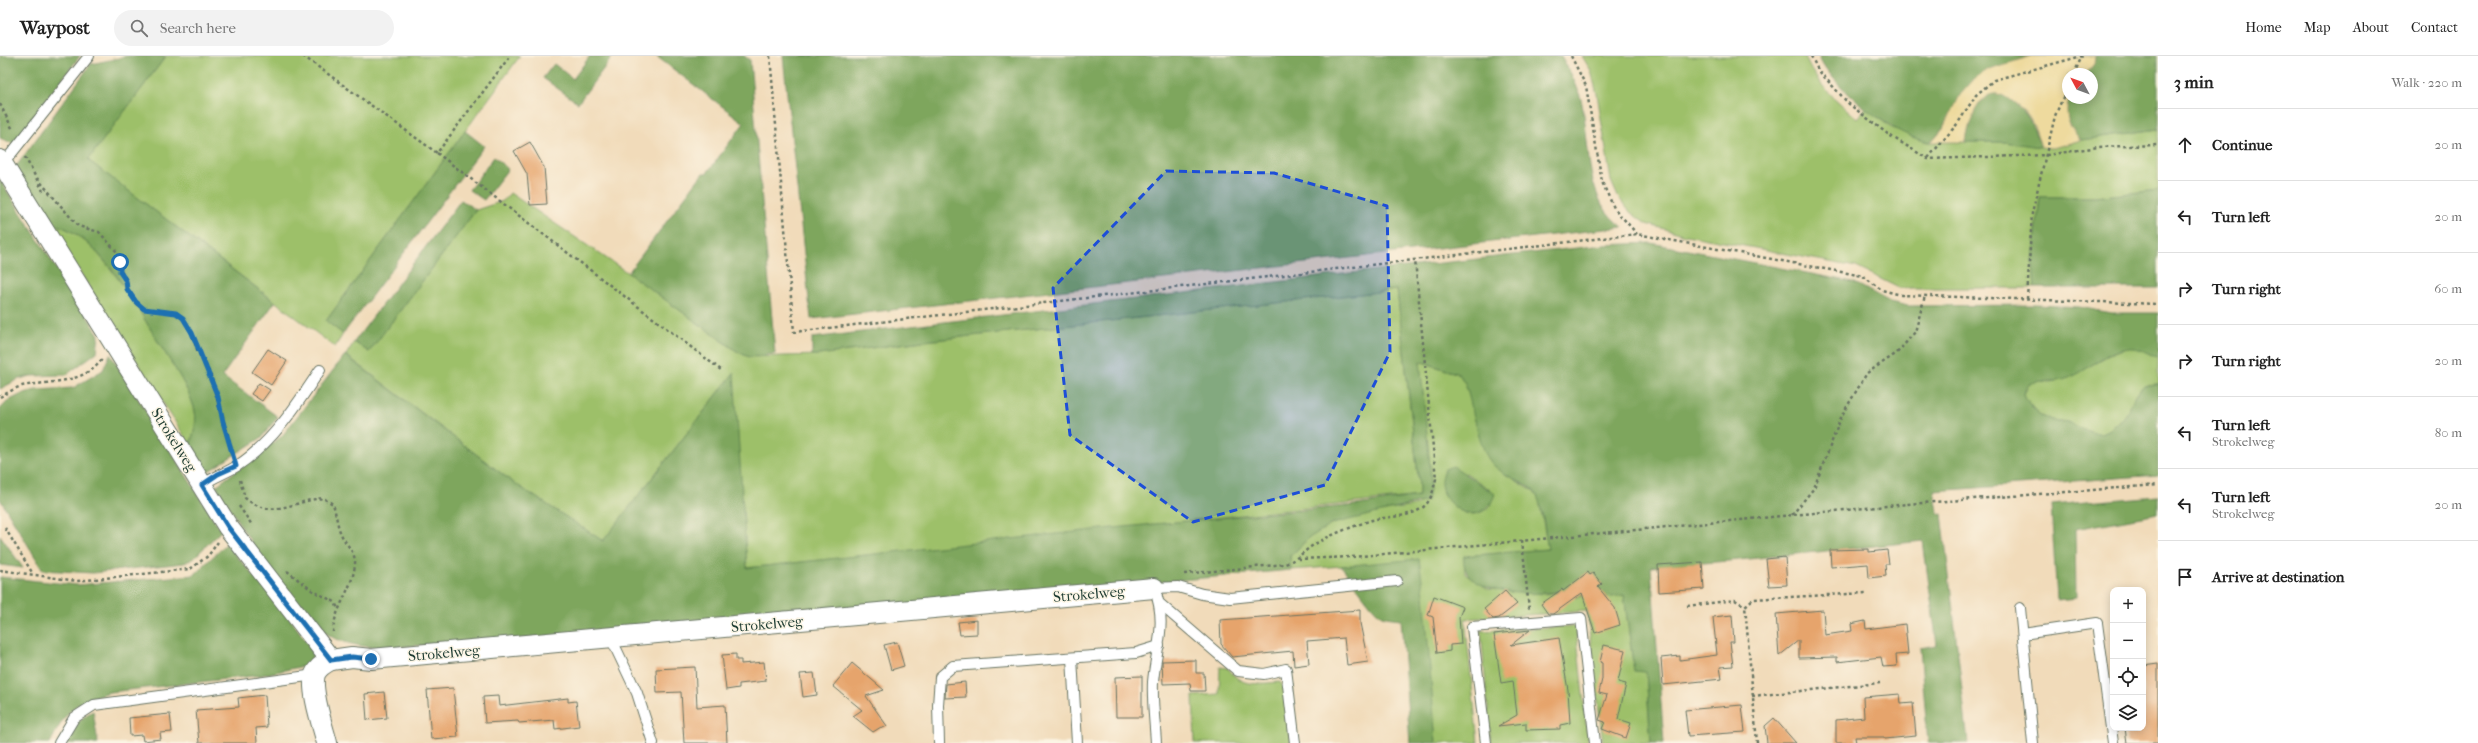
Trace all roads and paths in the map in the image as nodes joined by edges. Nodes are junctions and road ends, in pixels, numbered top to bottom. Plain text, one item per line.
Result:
1 (89, 56) edge
2 (303, 56) edge
3 (510, 56) edge
4 (770, 56) edge
5 (1571, 56) edge
6 (1812, 56) edge
7 (2082, 56) edge
8 (2077, 68) edge
9 (2062, 100) edge
10 (2158, 145) edge
11 (437, 153) junction
12 (2047, 155) junction
13 (1928, 159) junction
14 (1, 162) edge
15 (44, 194) dead end
16 (1638, 234) junction
17 (1415, 260) junction
18 (1925, 296) junction
19 (2026, 299) junction
20 (2158, 304) edge
21 (109, 336) junction
22 (320, 370) dead end
23 (721, 370) dead end
24 (0, 397) edge
25 (236, 466) junction
26 (202, 485) junction
27 (2158, 485) edge
28 (237, 503) dead end
29 (1791, 515) junction
30 (228, 527) junction
31 (5, 528) dead end
32 (256, 531) dead end
33 (1522, 540) junction
34 (1298, 559) junction
35 (281, 566) dead end
36 (0, 570) edge
37 (33, 574) junction
38 (1178, 574) dead end
39 (1397, 581) dead end
40 (1866, 593) dead end
41 (1157, 596) junction
42 (1687, 606) dead end
43 (1745, 606) junction
44 (2020, 608) dead end
45 (1531, 622) junction
46 (2023, 634) junction
47 (611, 638) junction
48 (1159, 646) junction
49 (1072, 658) junction
50 (331, 660) junction
51 (315, 675) junction
52 (1880, 683) dead end
53 (1752, 696) junction
54 (59, 743) edge
55 (327, 743) edge
56 (653, 743) edge
57 (939, 743) edge
58 (1077, 743) edge
59 (1156, 743) edge
60 (1295, 743) edge
61 (1486, 743) edge
62 (1594, 743) edge
63 (1757, 743) edge
64 (2033, 743) edge
65 (2113, 743) edge

1 - 14 lane
2 - 11 path
3 - 11 path
4 - 17 path
5 - 16 path
6 - 13 path
7 - 8 path
7 - 13 path
9 - 12 path
10 - 12 path
11 - 23 path
12 - 13 path
12 - 19 path
14 - 21 street, Strokelweg
15 - 25 path
16 - 17 path
16 - 18 path
17 - 34 path
18 - 19 path
18 - 29 path
19 - 20 path
21 - 24 path
21 - 26 street, Strokelweg
22 - 25 lane
25 - 26 lane
25 - 35 path
26 - 30 street, Strokelweg
27 - 29 path
28 - 32 path
29 - 33 path
30 - 37 path
30 - 50 street, Strokelweg
31 - 37 path
33 - 34 path
33 - 45 path
34 - 38 path
36 - 37 path
39 - 41 lane
40 - 43 path
41 - 47 street, Strokelweg
41 - 48 lane
41 - 60 lane
42 - 43 path
43 - 53 path
44 - 46 lane
45 - 61 lane
45 - 62 lane
46 - 64 lane
46 - 65 lane
47 - 50 street, Strokelweg
47 - 56 lane
48 - 49 lane
48 - 59 lane
49 - 57 lane
49 - 58 lane
50 - 51 street
51 - 54 lane
51 - 55 street
52 - 53 path
53 - 63 path

